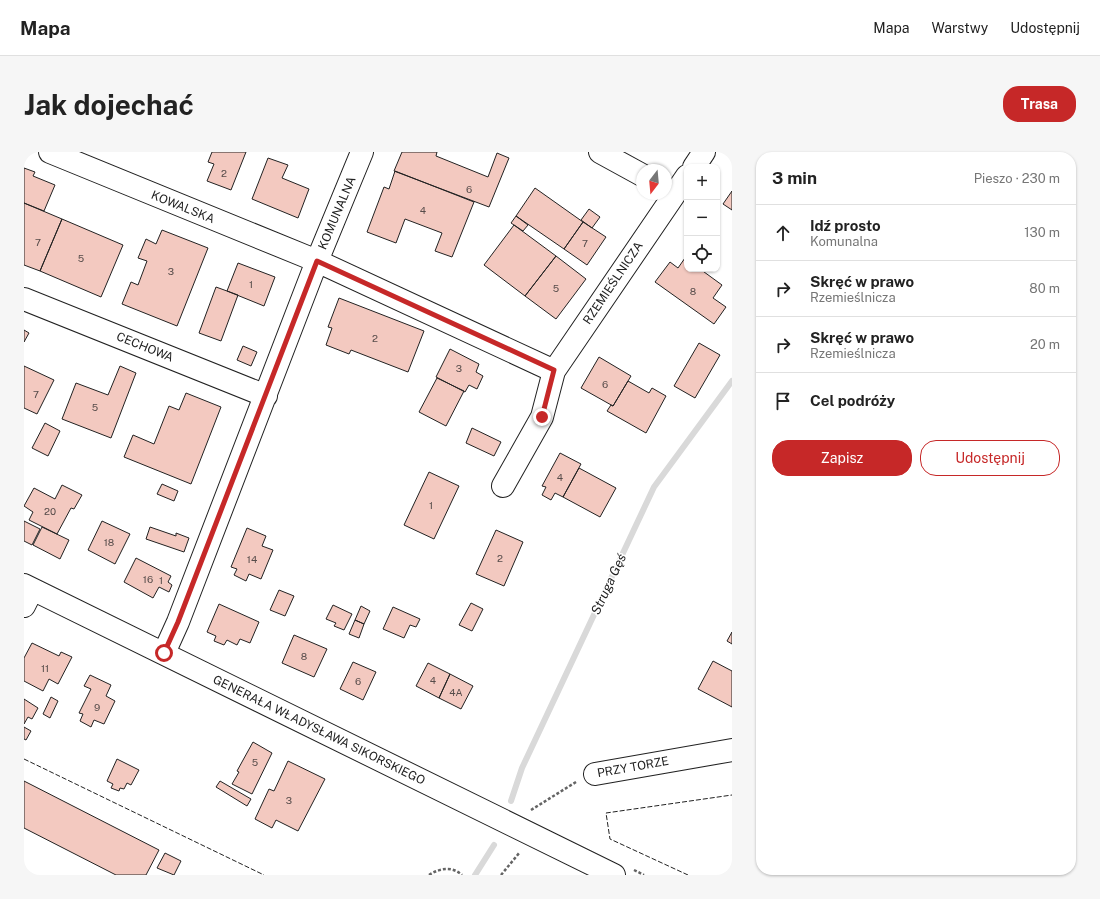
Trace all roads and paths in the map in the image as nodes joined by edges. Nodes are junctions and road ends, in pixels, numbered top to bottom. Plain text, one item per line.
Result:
1 (50, 152) edge
2 (362, 152) edge
3 (600, 152) edge
4 (704, 152) edge
5 (696, 164) edge
6 (636, 172) edge
7 (684, 179) edge
8 (672, 191) edge
9 (665, 200) edge
10 (317, 261) junction
11 (24, 299) edge
12 (554, 370) junction
13 (266, 396) junction
14 (503, 486) dead end
15 (27, 594) edge
16 (164, 653) junction
17 (732, 750) edge
18 (595, 774) joint
19 (527, 813) dead end
20 (612, 874) edge
21 (430, 875) edge
22 (462, 875) edge

1 - 10 street, KOWALSKA
2 - 10 street, KOMUNALNA
3 - 6 street
4 - 5 street
7 - 8 street, RZEMIEŚLNICZA
9 - 12 street, RZEMIEŚLNICZA
10 - 12 street
10 - 13 street, KOMUNALNA
11 - 13 street, CECHOWA
12 - 14 street, RZEMIEŚLNICZA
13 - 16 street, KOMUNALNA
15 - 16 street, GENERAŁA WŁADYSŁAWA SIKORSKIEGO
16 - 20 street, GENERAŁA WŁADYSŁAWA SIKORSKIEGO
17 - 18 street, PRZY TORZE
18 - 19 path, PRZY TORZE
21 - 22 path

